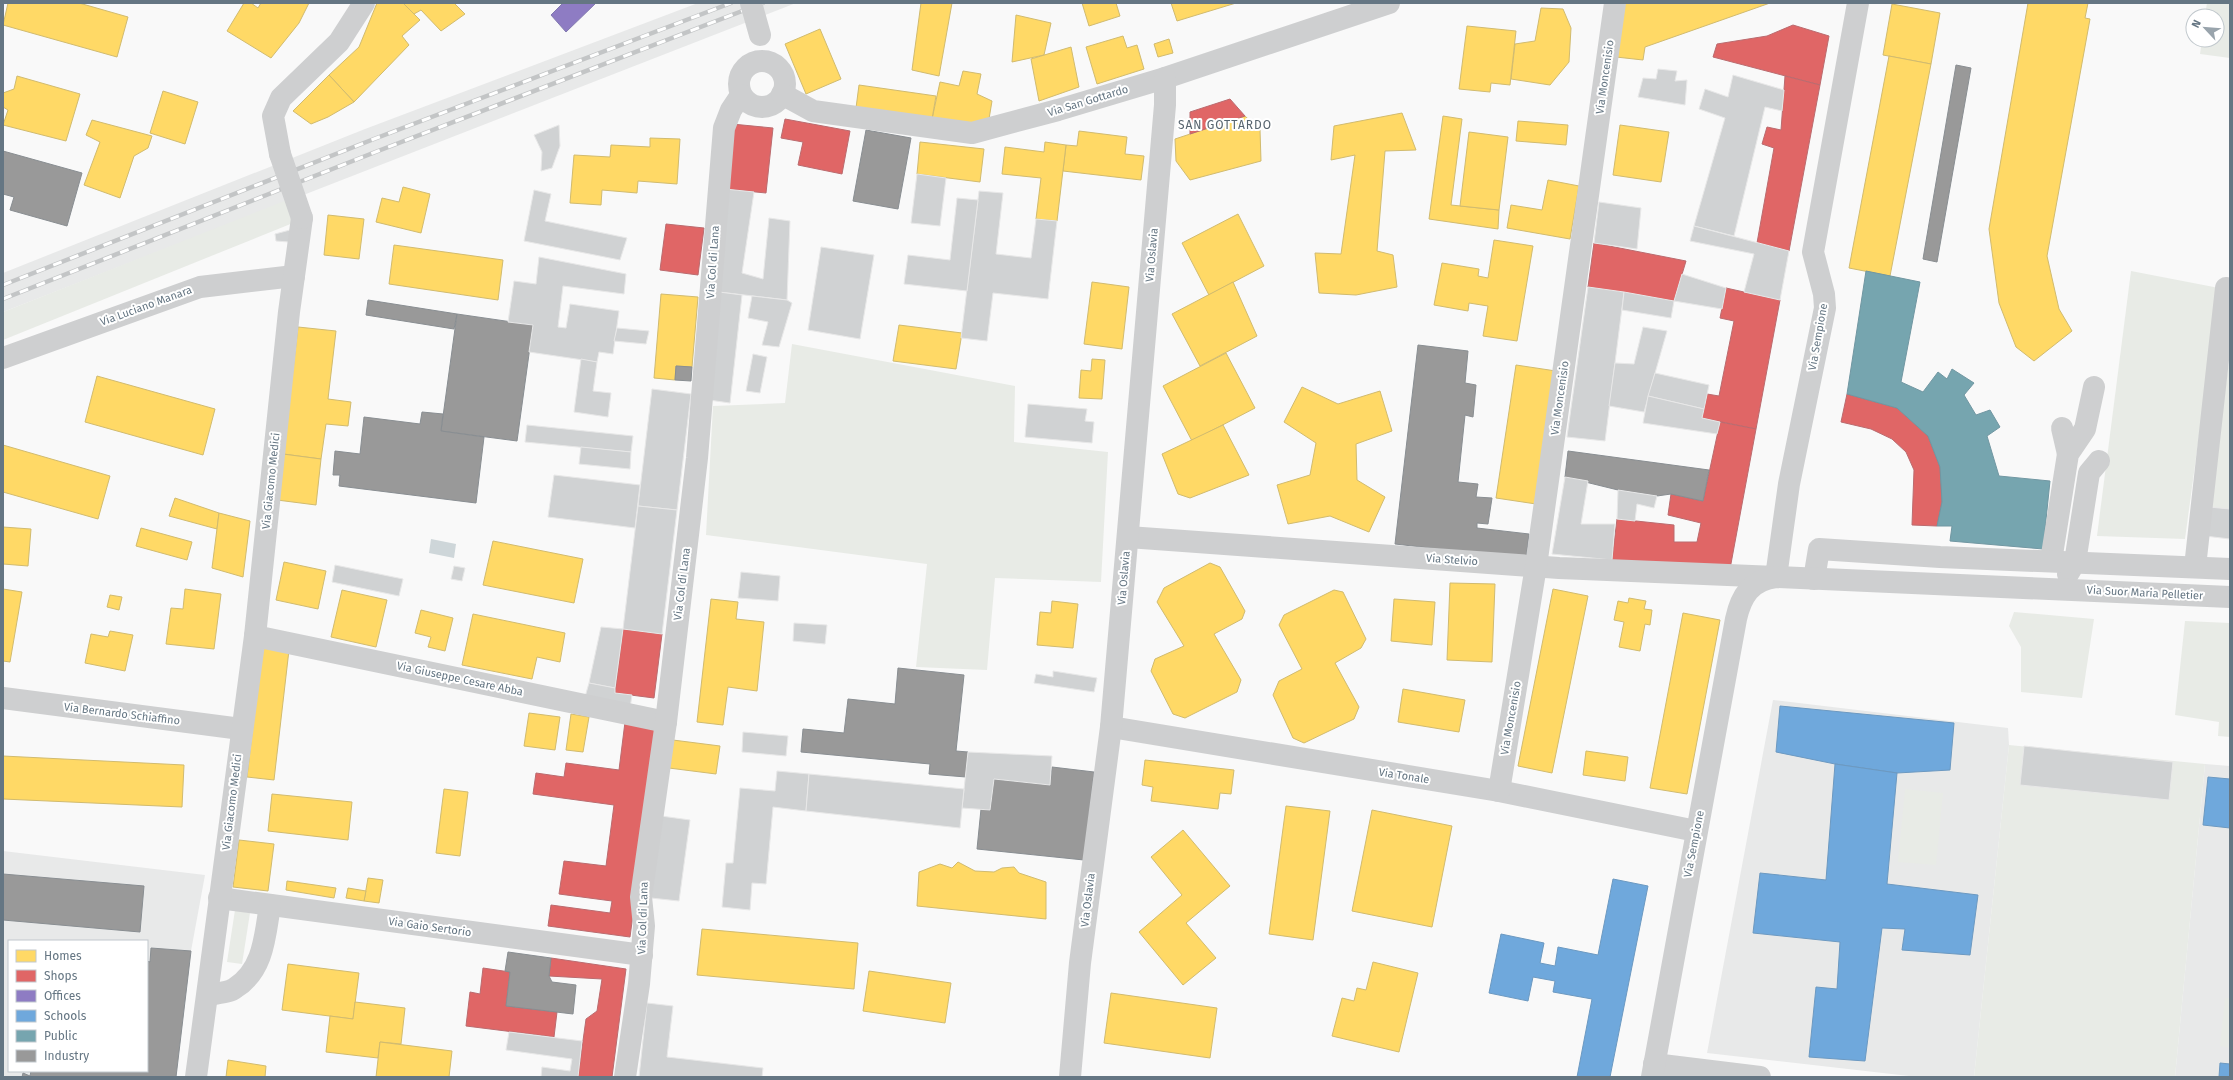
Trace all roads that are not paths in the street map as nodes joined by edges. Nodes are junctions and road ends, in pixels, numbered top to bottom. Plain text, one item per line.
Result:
1 (364, 3) edge
2 (751, 3) edge
3 (1390, 3) edge
4 (1615, 3) edge
5 (1858, 3) edge
6 (757, 62) junction
7 (1165, 78) junction
8 (741, 94) junction
9 (782, 94) junction
10 (294, 276) junction
11 (2226, 288) dead end
12 (3, 358) edge
13 (2094, 387) dead end
14 (2062, 428) dead end
15 (2068, 454) junction
16 (2099, 460) dead end
17 (1128, 537) junction
18 (1940, 557) junction
19 (2051, 561) junction
20 (2075, 562) junction
21 (1536, 566) junction
22 (2195, 567) junction
23 (2230, 569) edge
24 (1776, 577) junction
25 (1814, 579) junction
26 (1936, 584) junction
27 (2059, 589) junction
28 (2230, 598) edge
29 (1738, 611) joint
30 (255, 636) junction
31 (3, 698) edge
32 (666, 722) junction
33 (1111, 727) junction
34 (241, 729) junction
35 (1499, 791) junction
36 (1696, 830) junction
37 (219, 898) junction
38 (270, 905) junction
39 (642, 955) junction
40 (208, 995) junction
41 (1653, 1070) edge
42 (196, 1077) edge
43 (626, 1077) edge
44 (1070, 1077) edge
45 (1760, 1077) edge

1 - 10 street, Via Giacomo Medici, bridge
2 - 6 street, bridge
3 - 7 street, Via San Gottardo
4 - 21 street, Via Moncenisio
5 - 24 street, Via Sempione
6 - 8 street
6 - 9 street
7 - 9 street, Via San Gottardo
7 - 17 street, Via Oslavia
8 - 9 street
8 - 32 street, Via Col di Lana
10 - 12 street, Via Luciano Manara
10 - 30 street, Via Giacomo Medici
11 - 22 street
13 - 15 street
14 - 15 street
15 - 19 street
16 - 20 street
17 - 21 street, Via Stelvio
17 - 33 street, Via Oslavia
18 - 19 street
18 - 25 street
18 - 26 street
19 - 20 street
20 - 22 street
20 - 27 street
21 - 24 street, Via Stelvio
21 - 35 street, Via Moncenisio
22 - 23 street
24 - 25 street, Via Suor Maria Pelletier
24 - 29 street, Via Suor Maria Pelletier
25 - 26 street, Via Suor Maria Pelletier
26 - 27 street, Via Suor Maria Pelletier
27 - 28 street, Via Suor Maria Pelletier
29 - 36 street, Via Sempione
30 - 32 street, Via Giuseppe Cesare Abba
30 - 34 street, Via Giacomo Medici
31 - 34 street, Via Bernardo Schiaffino
32 - 39 street, Via Col di Lana
33 - 35 street, Via Tonale
33 - 44 street, Via Oslavia
34 - 37 street, Via Giacomo Medici
35 - 36 street, Via Tonale
36 - 41 street, Via Sempione
37 - 38 street, Via Gaio Sertorio
37 - 40 street, Via Giacomo Medici
38 - 39 street, Via Gaio Sertorio
38 - 40 street
39 - 43 street, Via Col di Lana
40 - 42 street, Via Giacomo Medici
41 - 45 street

